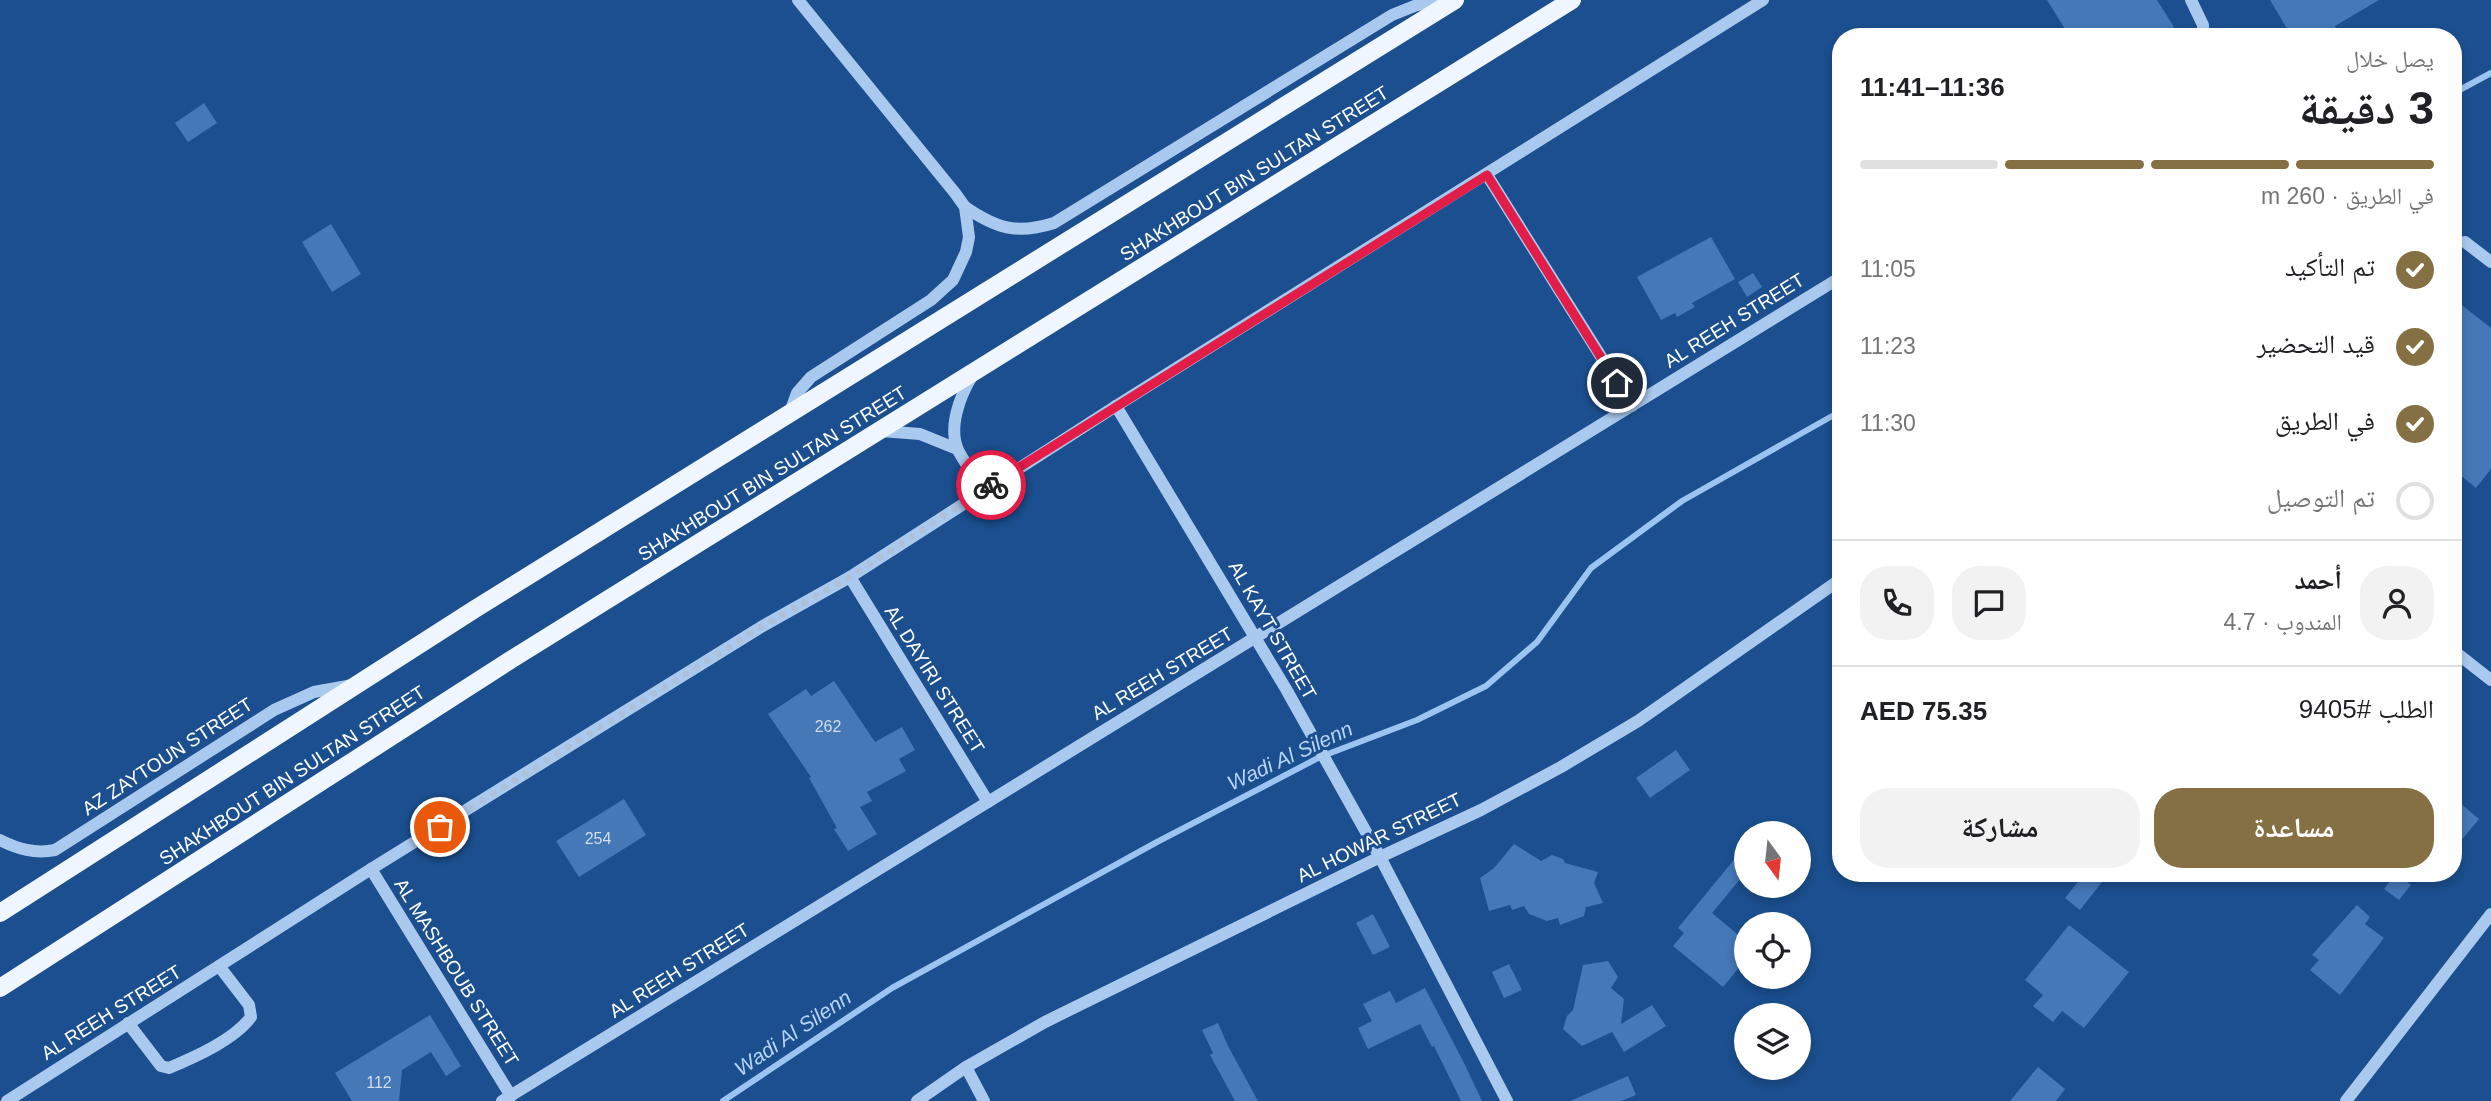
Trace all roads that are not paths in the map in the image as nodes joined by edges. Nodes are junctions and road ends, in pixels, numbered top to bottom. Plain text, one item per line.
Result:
1 (798, 0) edge
2 (1444, 0) edge
3 (1455, 0) edge
4 (1572, 0) edge
5 (1763, 0) edge
6 (2191, 0) edge
7 (2203, 28) edge
8 (1487, 175) junction
9 (965, 207) junction
10 (2465, 242) dead end
11 (2491, 262) edge
12 (1832, 283) edge
13 (974, 372) junction
14 (1116, 406) junction
15 (1632, 406) junction
16 (790, 412) junction
17 (879, 431) junction
18 (957, 449) junction
19 (984, 490) junction
20 (850, 577) junction
21 (1832, 585) edge
22 (1257, 638) junction
23 (2462, 657) edge
24 (2491, 680) edge
25 (356, 684) junction
26 (988, 802) junction
27 (0, 840) edge
28 (1380, 857) junction
29 (372, 869) junction
30 (0, 913) edge
31 (2491, 914) edge
32 (219, 966) junction
33 (0, 988) edge
34 (128, 1023) junction
35 (966, 1067) junction
36 (507, 1098) edge
37 (6, 1101) edge
38 (917, 1101) edge
39 (984, 1101) edge
40 (1507, 1101) edge
41 (2346, 1101) edge

1 - 9 street
2 - 9 street
3 - 16 main road
4 - 13 main road, SHAKHBOUT BIN SULTAN STREET
5 - 8 street, AL REEH STREET
6 - 7 street
8 - 14 street, AL REEH STREET
8 - 15 street
9 - 16 street
10 - 11 street
12 - 15 street, AL REEH STREET
13 - 17 main road, SHAKHBOUT BIN SULTAN STREET
13 - 18 street
14 - 19 street, AL REEH STREET
14 - 22 street, AL KAYT STREET
15 - 22 street, AL REEH STREET
16 - 25 main road
17 - 18 street
17 - 33 main road, SHAKHBOUT BIN SULTAN STREET
18 - 19 street
19 - 20 street, AL REEH STREET
20 - 26 street, AL DAYIRI STREET
20 - 29 street, AL REEH STREET
21 - 28 street, AL HOWAR STREET
22 - 26 street, AL REEH STREET
22 - 28 street, AL KAYT STREET
23 - 24 street
25 - 27 street, AZ ZAYTOUN STREET
25 - 30 main road
26 - 36 street, AL REEH STREET
28 - 35 street, AL HOWAR STREET
28 - 40 street, AL KAYT STREET
29 - 32 street, AL REEH STREET
29 - 36 street, AL MASHBOUB STREET
31 - 41 street
32 - 34 street, AL REEH STREET
32 - 34 street
34 - 37 street, AL REEH STREET
35 - 38 street, AL HOWAR STREET
35 - 39 street

